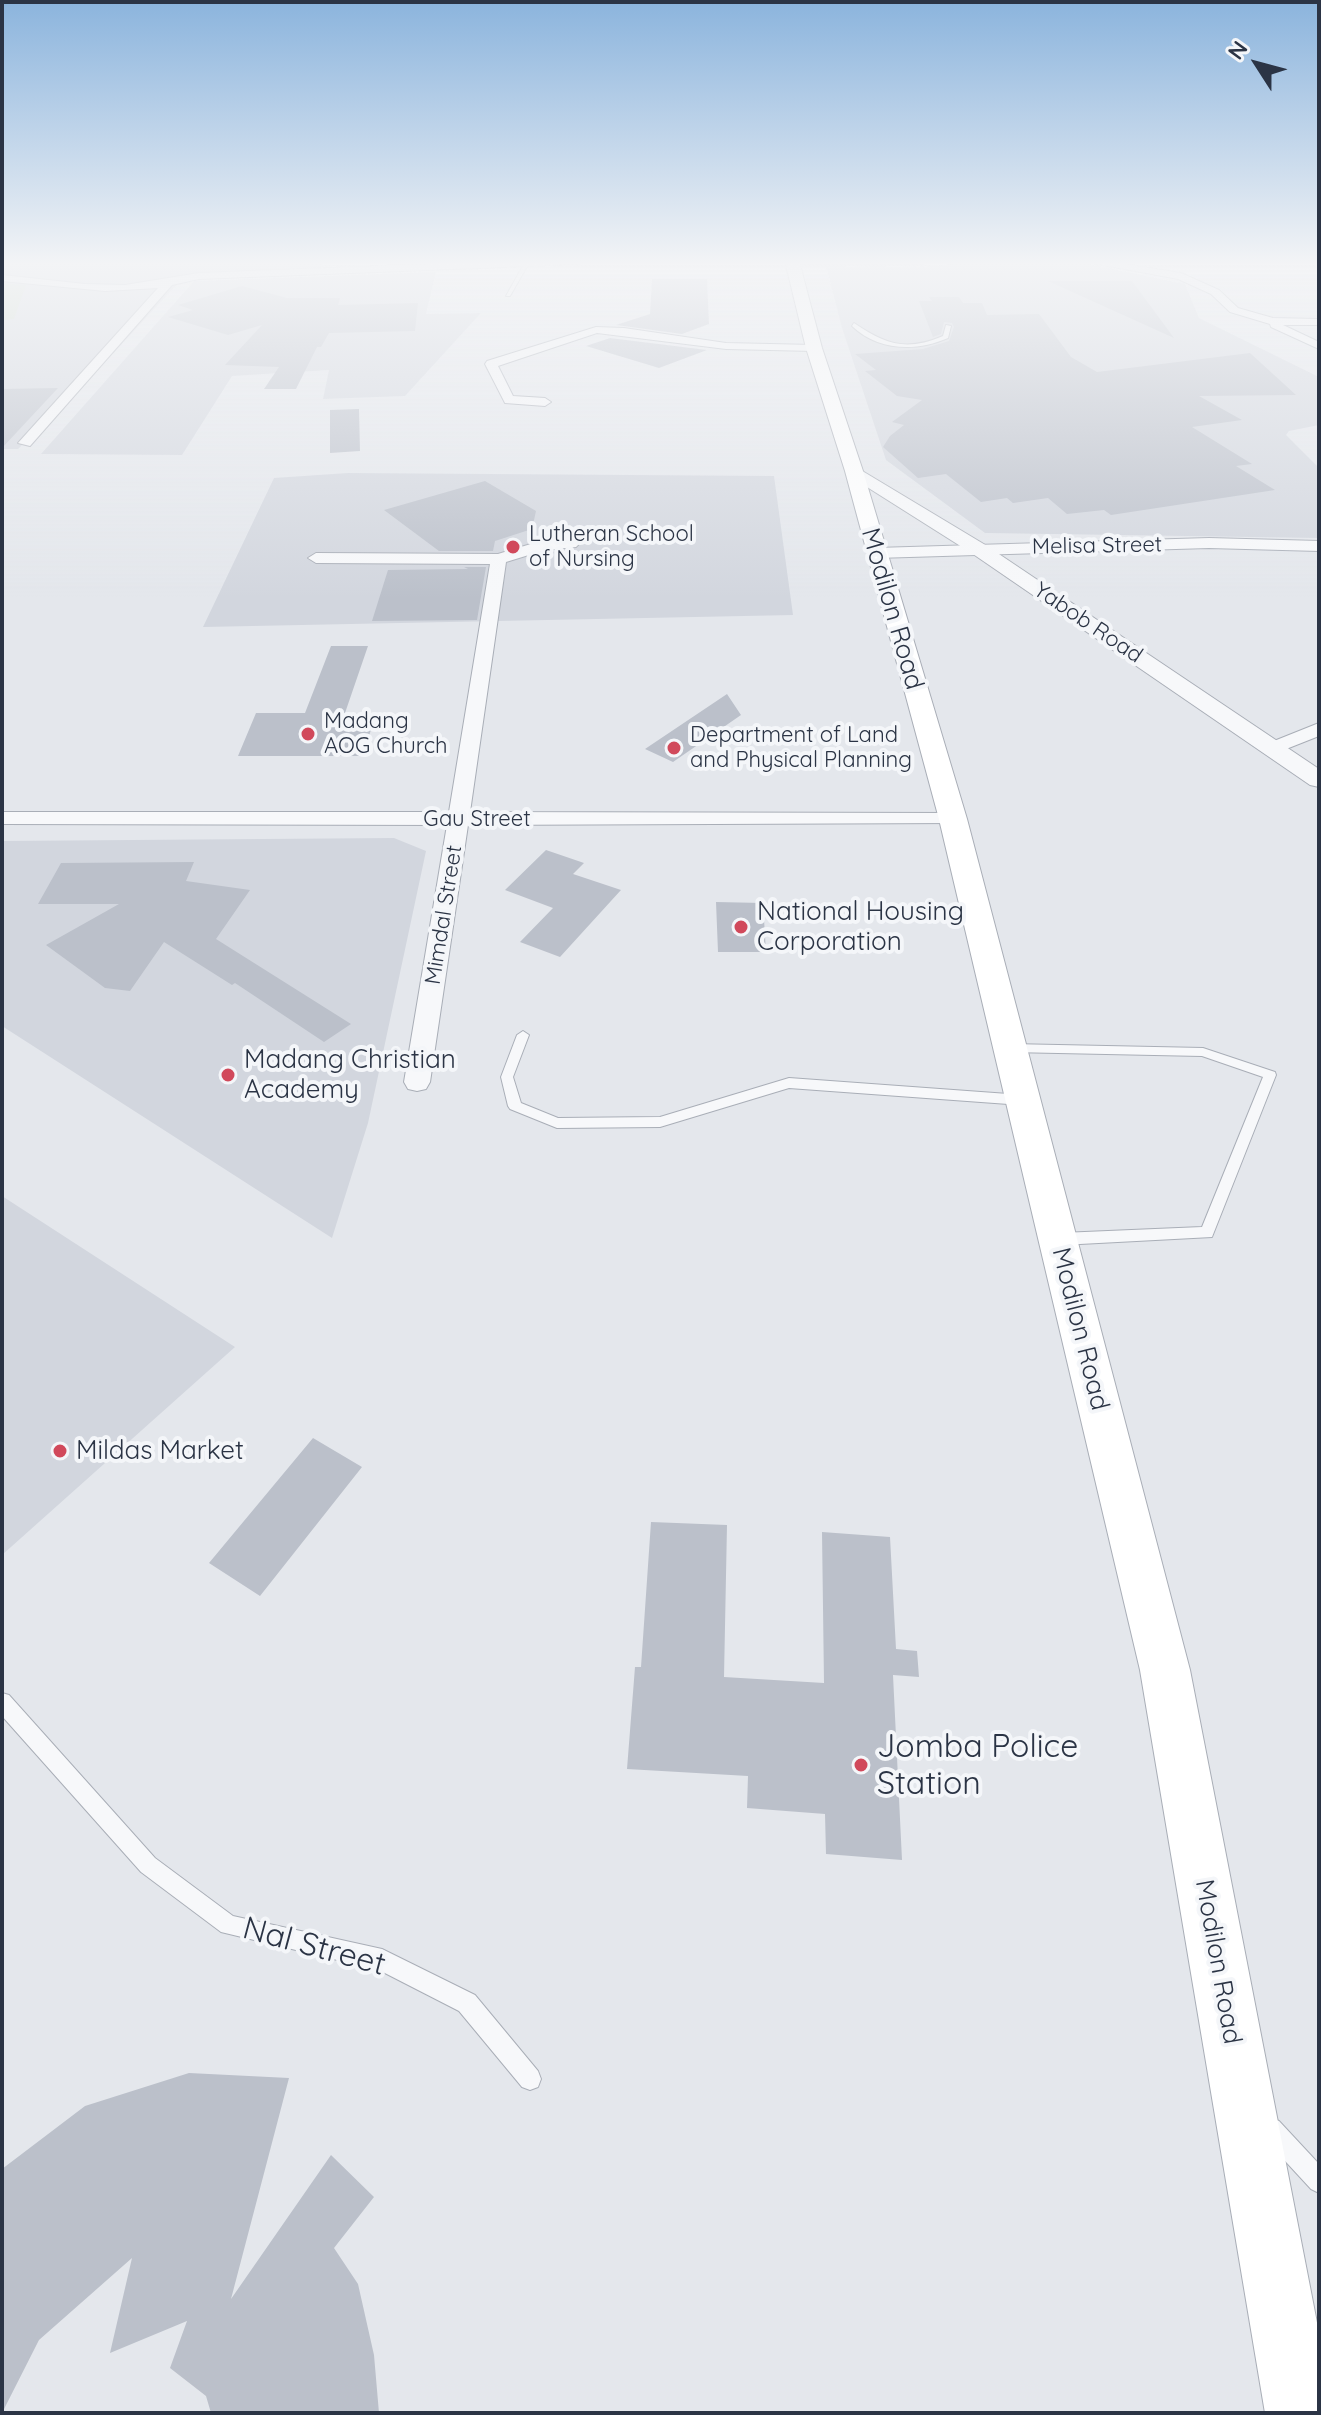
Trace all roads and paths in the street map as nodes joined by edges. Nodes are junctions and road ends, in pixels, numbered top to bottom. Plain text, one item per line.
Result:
1 (87, 374) edge
2 (496, 374) edge
3 (822, 374) edge
4 (545, 402) dead end
5 (25, 443) dead end
6 (854, 471) junction
7 (571, 544) dead end
8 (1319, 546) edge
9 (980, 550) junction
10 (876, 553) junction
11 (316, 558) dead end
12 (499, 559) junction
13 (1319, 729) edge
14 (1271, 749) junction
15 (1319, 780) edge
16 (2, 818) edge
17 (459, 819) junction
18 (953, 819) junction
19 (523, 1035) dead end
20 (1010, 1048) junction
21 (417, 1082) dead end
22 (1023, 1100) junction
23 (1058, 1239) junction
24 (2, 1702) edge
25 (530, 2079) dead end
26 (1243, 2099) junction
27 (1319, 2181) edge
28 (1300, 2413) edge

1 - 5 street
2 - 4 street
3 - 6 main road, Modilon Road
6 - 9 street, Yabob Road
6 - 10 main road, Modilon Road
7 - 12 street
8 - 9 street, Melisa Street
9 - 10 street, Melisa Street
9 - 14 street, Yabob Road
10 - 18 main road, Modilon Road
11 - 12 street
12 - 17 street, Mimdal Street
13 - 14 street
14 - 15 street, Yabob Road
16 - 17 street, Gau Street
17 - 18 street, Gau Street
17 - 21 street, Mimdal Street
18 - 20 main road, Modilon Road
19 - 22 lane
20 - 22 main road, Modilon Road
20 - 23 lane
22 - 23 main road, Modilon Road
23 - 26 main road, Modilon Road
24 - 25 lane, Nal Street
26 - 27 lane
26 - 28 main road, Modilon Road

